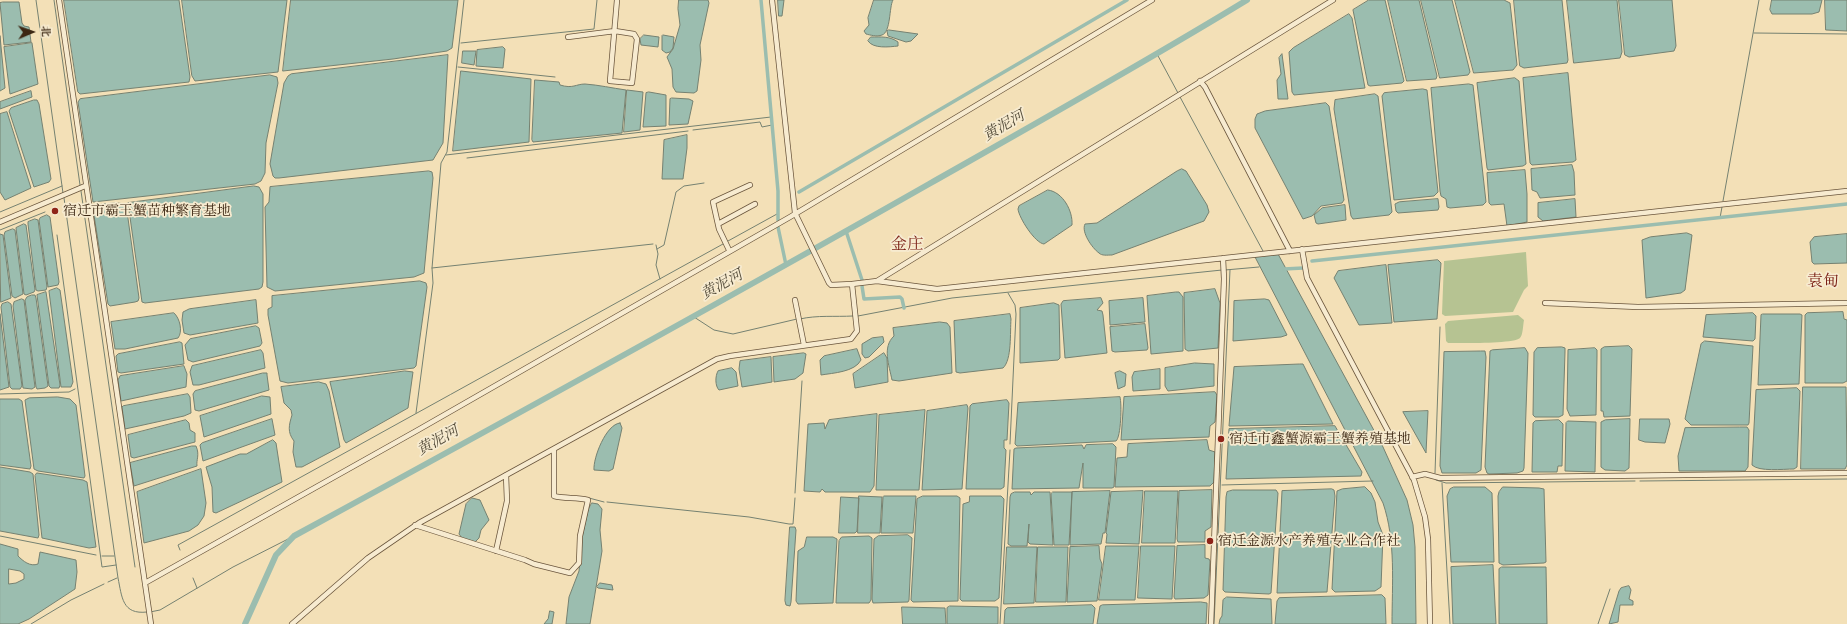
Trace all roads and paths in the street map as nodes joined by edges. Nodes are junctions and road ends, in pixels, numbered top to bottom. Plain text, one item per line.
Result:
1 (59, 0) edge
2 (618, 0) edge
3 (772, 0) edge
4 (1152, 0) edge
5 (1333, 0) edge
6 (615, 31) junction
7 (568, 37) dead end
8 (1200, 81) junction
9 (750, 185) dead end
10 (85, 186) junction
11 (1847, 191) edge
12 (755, 204) dead end
13 (795, 213) junction
14 (0, 222) edge
15 (718, 224) junction
16 (1302, 249) junction
17 (729, 250) junction
18 (1290, 251) junction
19 (1223, 258) junction
20 (877, 281) junction
21 (852, 284) junction
22 (794, 300) dead end
23 (1545, 303) dead end
24 (1847, 303) edge
25 (804, 345) junction
26 (554, 449) junction
27 (1847, 473) edge
28 (506, 475) junction
29 (1412, 476) junction
30 (415, 525) junction
31 (496, 551) junction
32 (145, 583) junction
33 (151, 624) edge
34 (292, 624) edge
35 (1211, 624) edge
36 (1430, 624) edge

1 - 10 street
2 - 6 street
3 - 13 street
4 - 13 street
5 - 8 street
6 - 6 street
6 - 7 street
8 - 18 street
8 - 20 street
9 - 15 street
10 - 14 street
10 - 32 street
11 - 16 street
12 - 15 street
13 - 17 street
13 - 21 street
15 - 17 street
16 - 18 street
16 - 29 street
17 - 32 street
18 - 19 street
19 - 20 street
19 - 35 street
20 - 21 street
21 - 25 street
22 - 25 street
23 - 24 street
25 - 26 street
26 - 28 street
26 - 31 street
27 - 29 street
28 - 30 street
28 - 31 street
29 - 36 street
30 - 31 street
30 - 34 street
32 - 33 street

